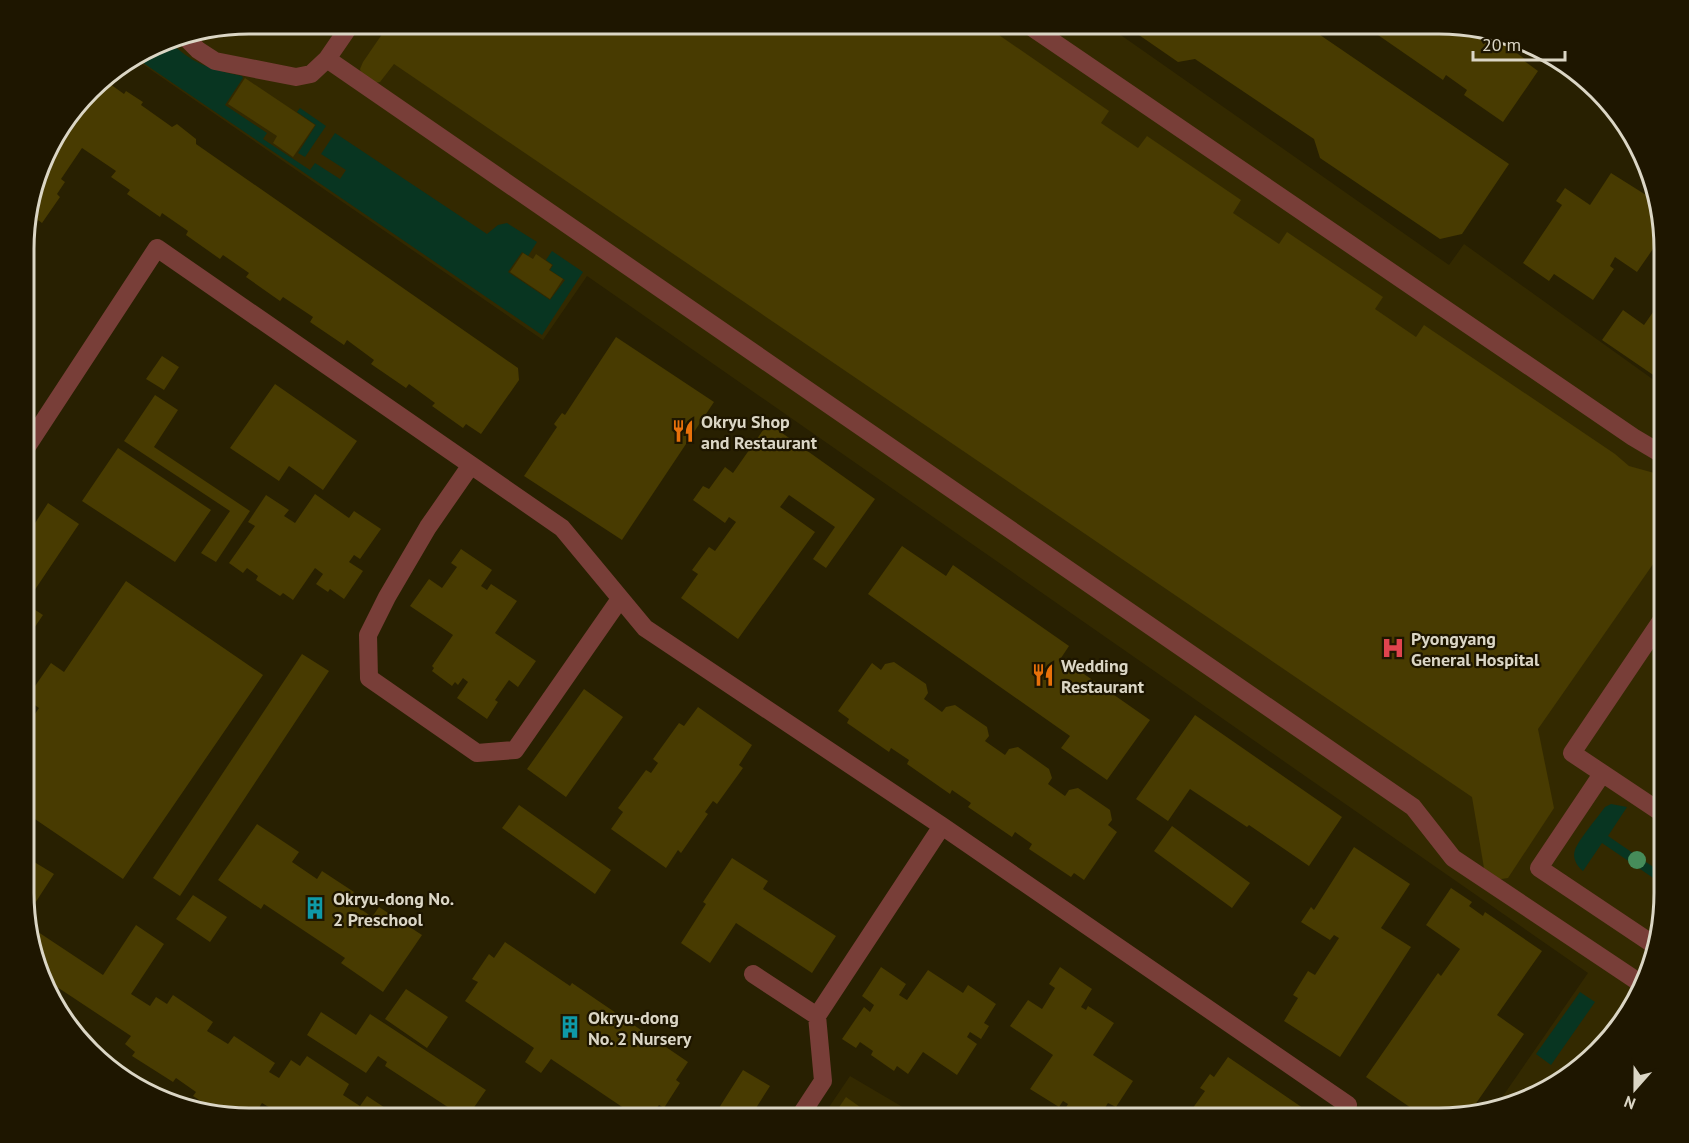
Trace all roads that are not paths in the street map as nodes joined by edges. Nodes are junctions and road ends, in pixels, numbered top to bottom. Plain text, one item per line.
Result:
1 (344, 34) edge
2 (1042, 34) edge
3 (191, 43) edge
4 (327, 59) junction
5 (34, 436) edge
6 (1654, 449) edge
7 (471, 465) junction
8 (620, 599) junction
9 (1654, 631) edge
10 (1602, 774) junction
11 (1654, 808) edge
12 (942, 826) junction
13 (1649, 941) edge
14 (753, 974) dead end
15 (1636, 980) edge
16 (817, 1016) junction
17 (1348, 1105) dead end
18 (805, 1108) edge

1 - 4 street
2 - 6 street
3 - 4 street
4 - 15 street
5 - 7 street
7 - 8 street
7 - 8 street
8 - 12 street
9 - 10 street
10 - 11 street
10 - 13 street
12 - 16 street
12 - 17 street
14 - 16 street
16 - 18 street

